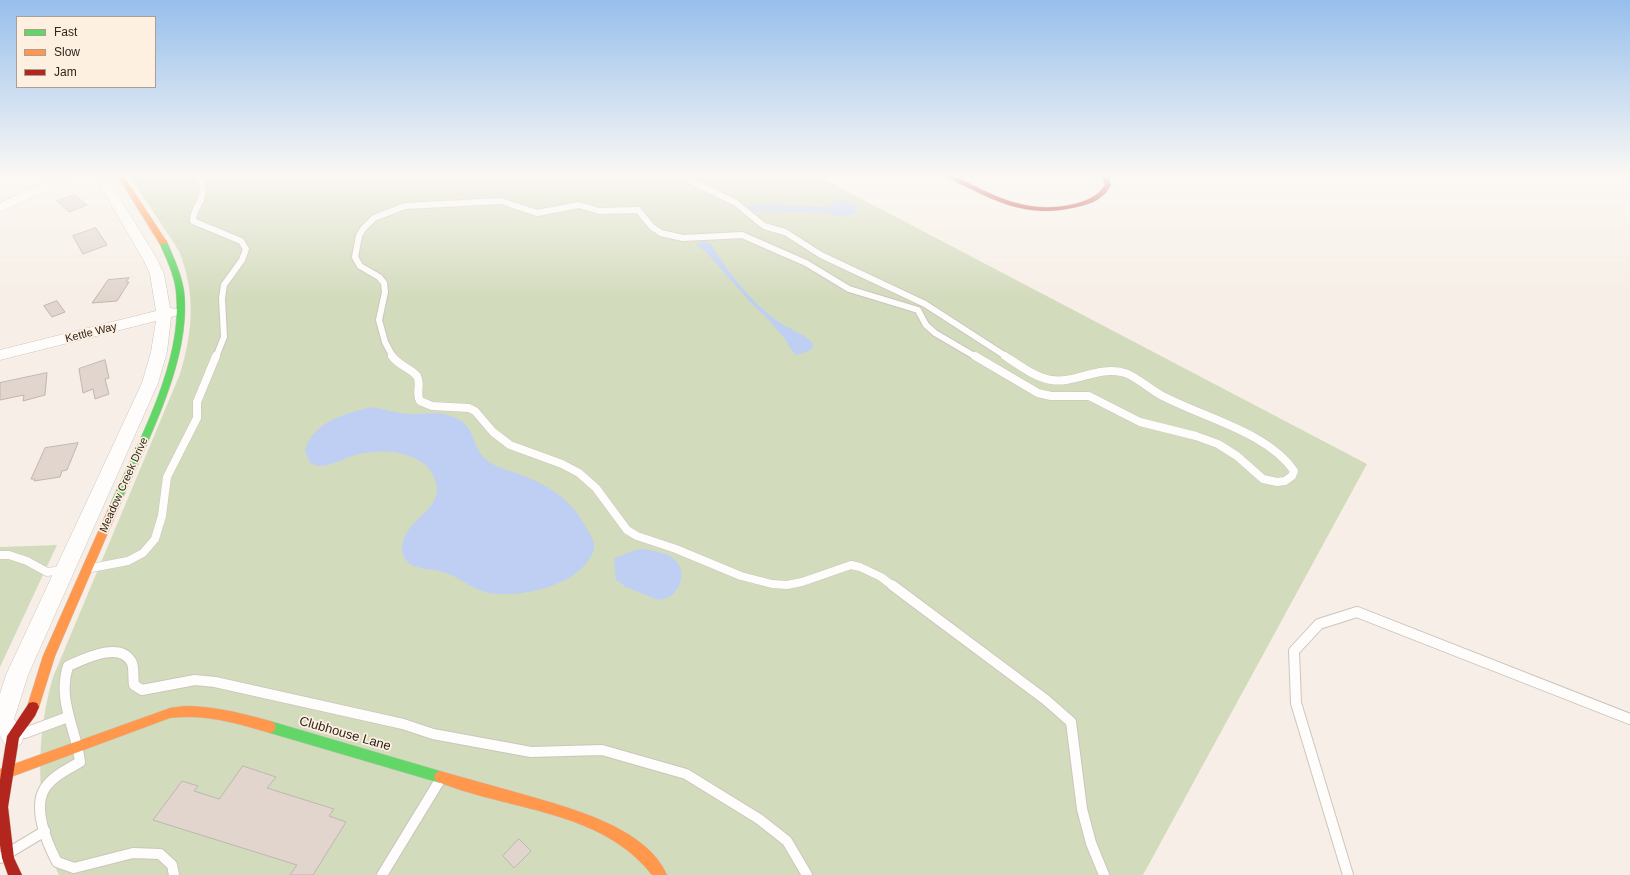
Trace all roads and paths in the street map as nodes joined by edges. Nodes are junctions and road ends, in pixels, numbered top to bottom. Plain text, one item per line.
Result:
1 (125, 216) edge
2 (145, 216) edge
3 (193, 216) edge
4 (379, 216) edge
5 (643, 216) edge
6 (752, 216) edge
7 (152, 227) junction
8 (135, 233) junction
9 (182, 310) junction
10 (164, 315) junction
11 (0, 355) edge
12 (118, 496) junction
13 (97, 499) junction
14 (0, 555) edge
15 (76, 569) junction
16 (68, 717) junction
17 (1630, 719) edge
18 (7, 738) edge
19 (78, 746) junction
20 (4, 774) edge
21 (443, 776) junction
22 (45, 831) junction
23 (4, 856) edge
24 (15, 875) edge
25 (174, 875) edge
26 (382, 875) edge
27 (660, 875) edge
28 (807, 875) edge
29 (1104, 875) edge
30 (1348, 875) edge

1 - 8 street, Meadow Creek Drive
2 - 7 street, Meadow Creek Drive
3 - 15 lane
4 - 29 lane
5 - 6 lane
7 - 8 street
7 - 9 street, Meadow Creek Drive
8 - 10 street, Meadow Creek Drive
9 - 10 street, Kettle Way
9 - 12 street, Meadow Creek Drive
10 - 11 street, Kettle Way
10 - 13 street, Meadow Creek Drive
12 - 13 street
12 - 15 street, Meadow Creek Drive
13 - 15 street, Meadow Creek Drive
14 - 15 lane
15 - 18 street, Meadow Creek Drive
15 - 18 street, Meadow Creek Drive
16 - 18 lane
16 - 19 lane
16 - 28 lane
17 - 30 lane
18 - 20 street, Meadow Creek Drive
19 - 20 street, Clubhouse Lane
19 - 21 street, Clubhouse Lane
19 - 22 lane
20 - 23 street, Meadow Creek Drive
21 - 26 lane
21 - 27 street, Clubhouse Lane
22 - 23 lane
22 - 25 lane
23 - 24 street, Meadow Creek Drive

